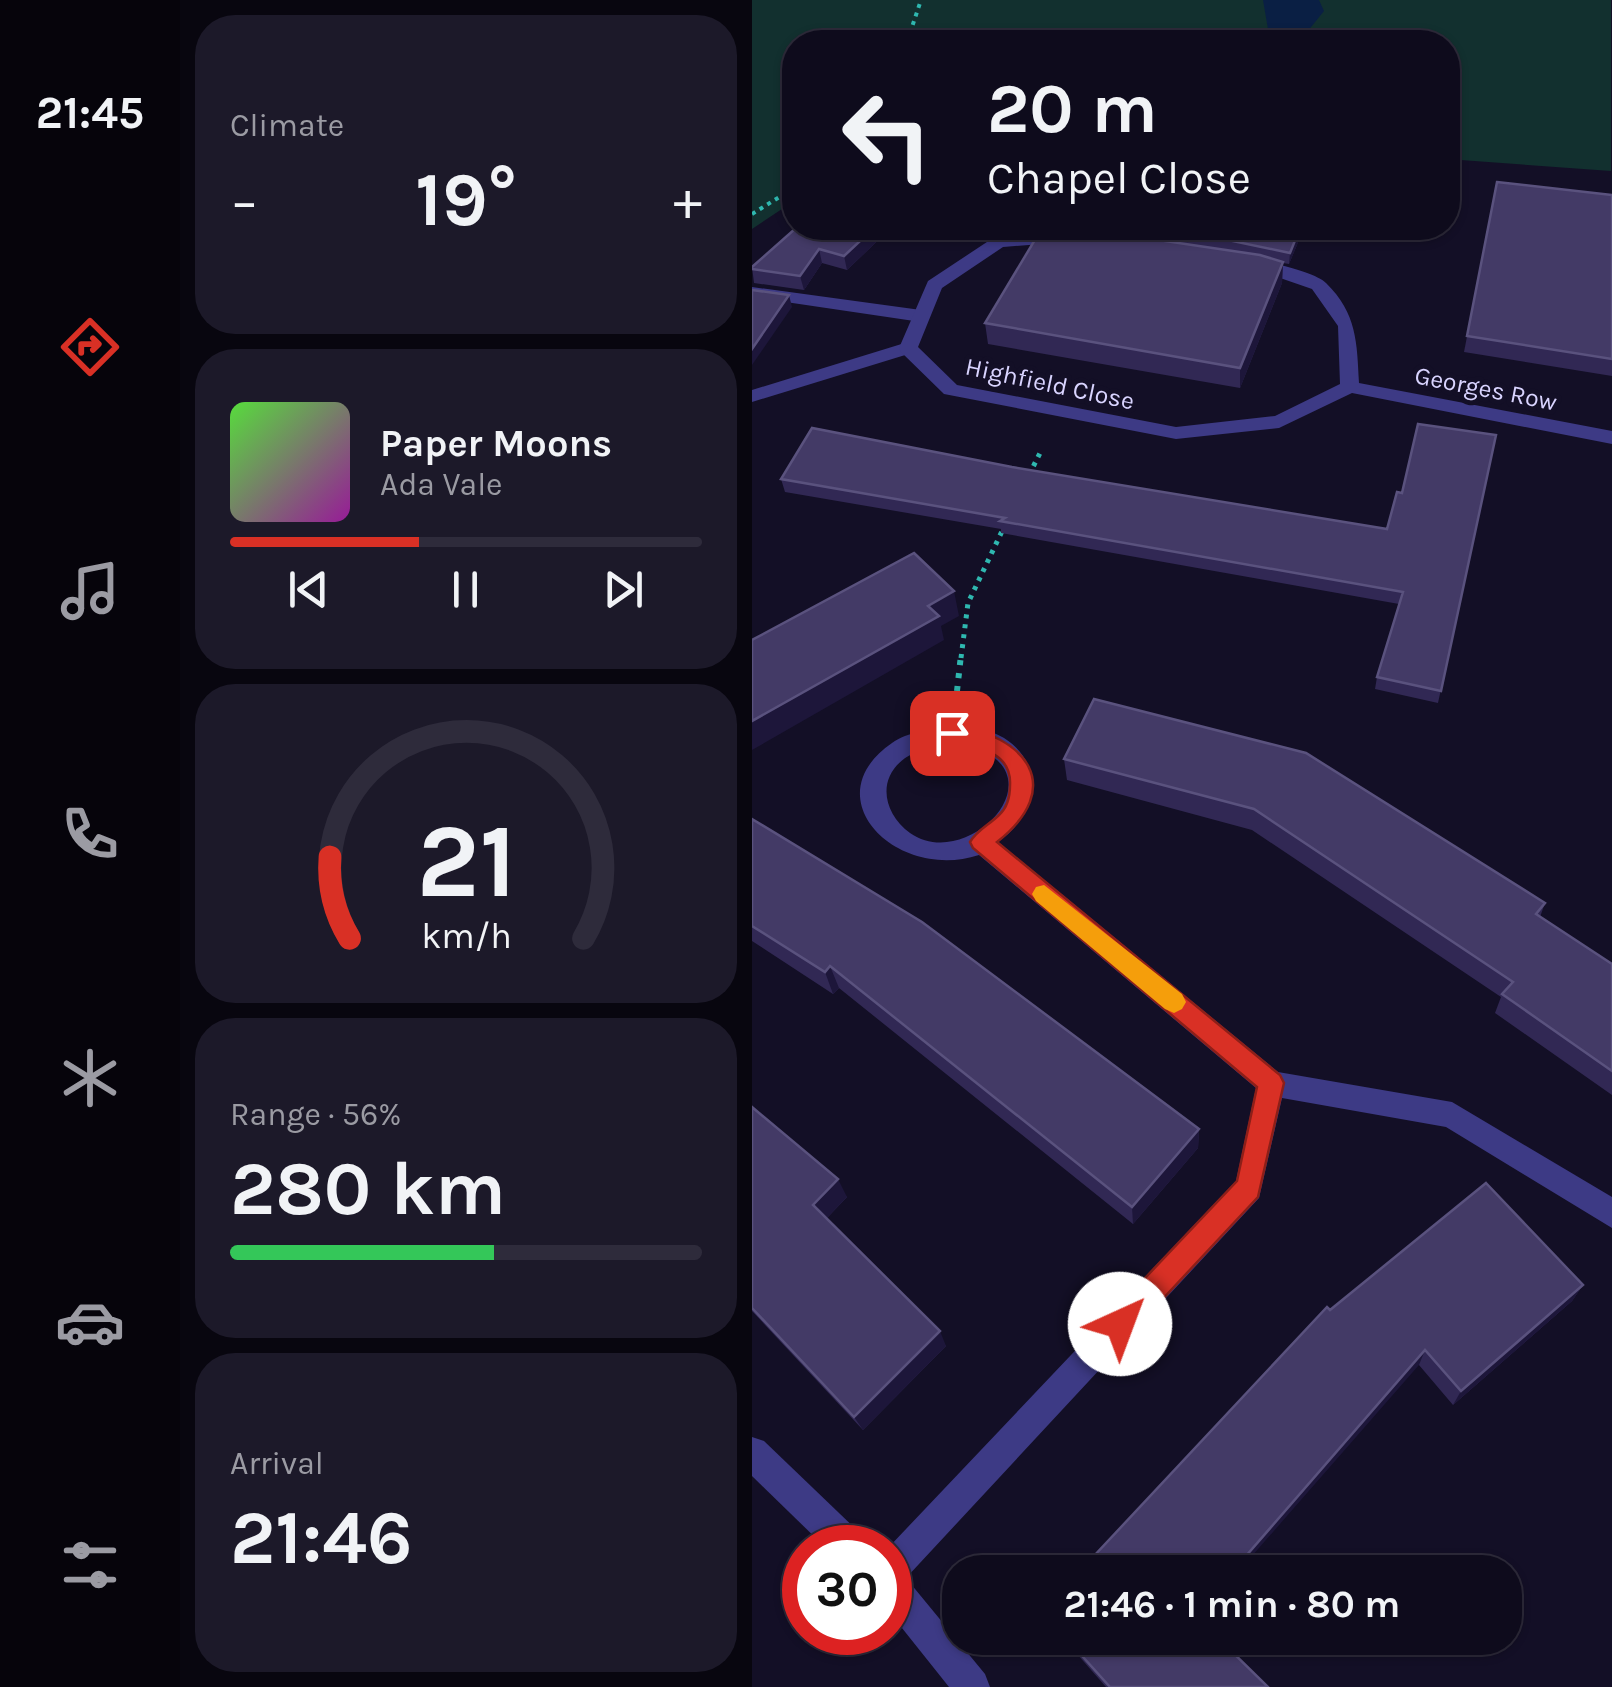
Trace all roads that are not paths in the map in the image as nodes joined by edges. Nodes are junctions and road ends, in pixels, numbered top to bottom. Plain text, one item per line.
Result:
1 (1027, 240) edge
2 (1088, 240) edge
3 (752, 292) edge
4 (921, 316) junction
5 (908, 348) junction
6 (1350, 387) junction
7 (752, 396) edge
8 (1612, 438) edge
9 (981, 842) junction
10 (1271, 1083) junction
11 (1612, 1214) edge
12 (752, 1453) edge
13 (828, 1525) edge
14 (912, 1547) edge
15 (912, 1613) edge
16 (972, 1687) edge

1 - 4 street
2 - 6 street
3 - 4 street
4 - 5 street
5 - 6 street, Highfield Close
5 - 7 street
6 - 8 street, Georges Row
9 - 9 street
9 - 10 street
10 - 11 street
10 - 14 street
12 - 13 street
15 - 16 street

